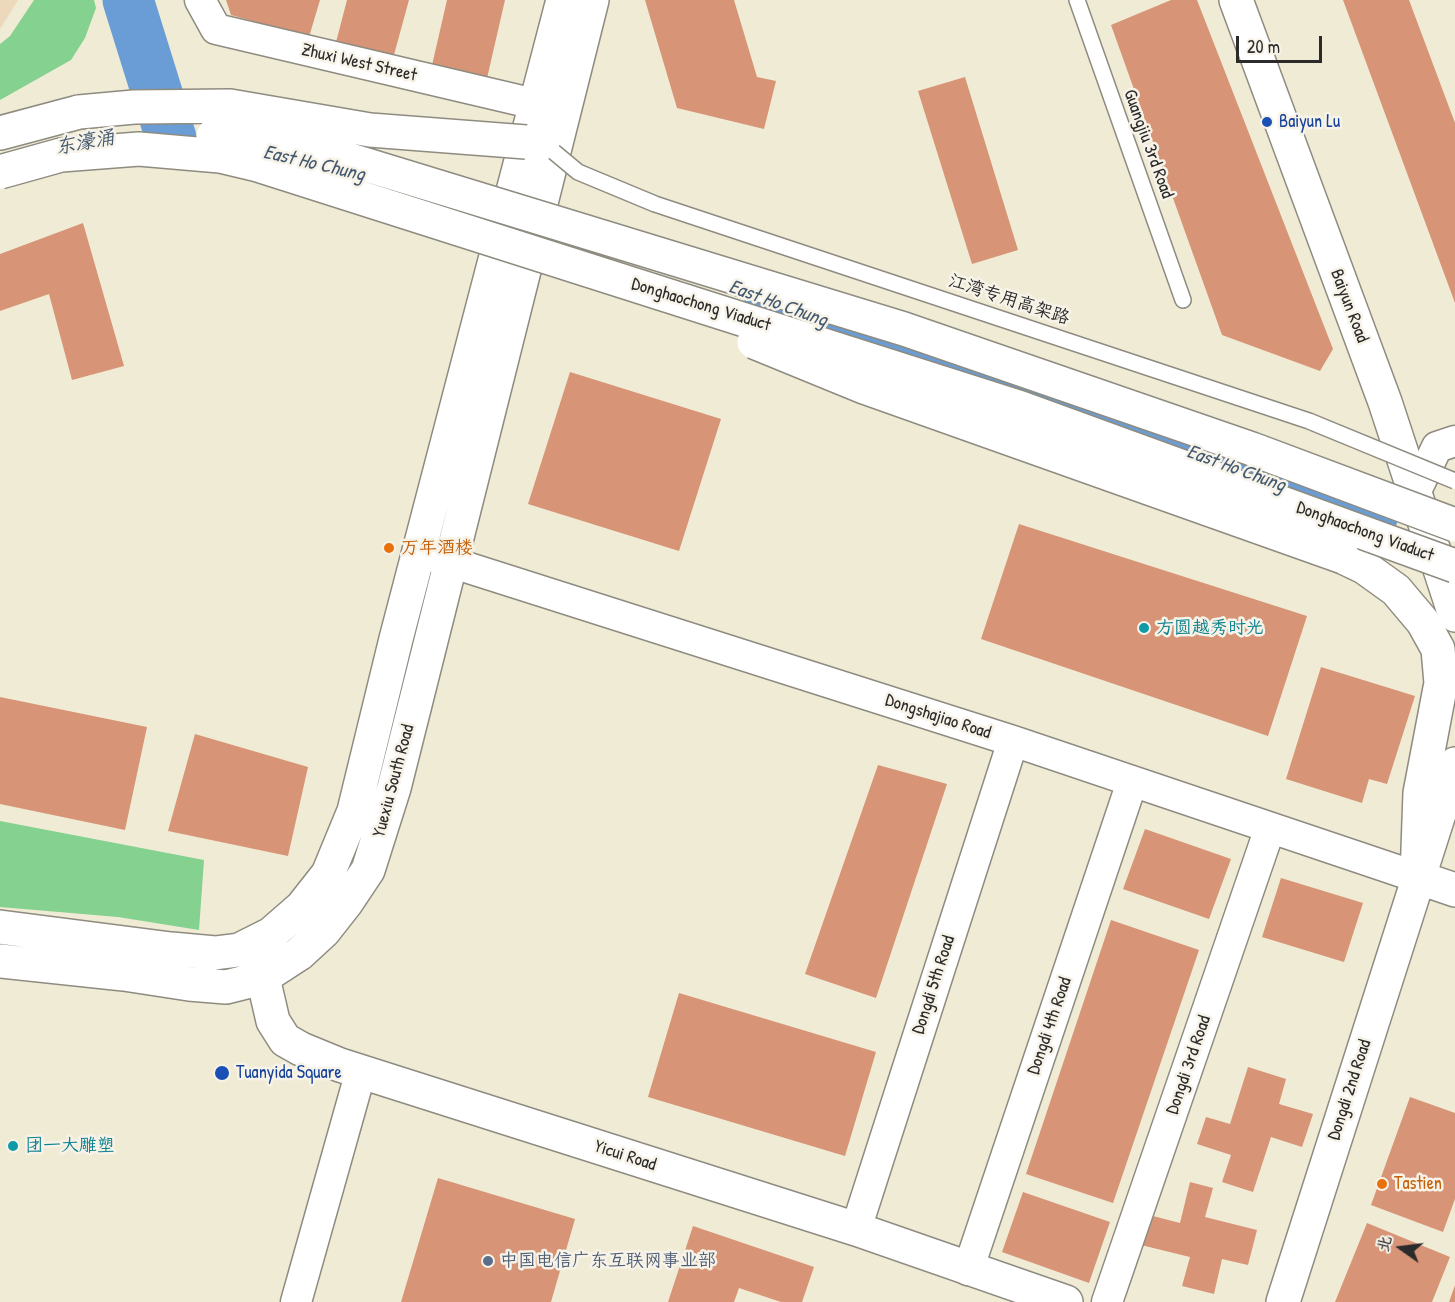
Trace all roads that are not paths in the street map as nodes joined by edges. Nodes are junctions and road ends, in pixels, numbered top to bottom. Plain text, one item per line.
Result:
1 (200, 0) edge
2 (563, 0) edge
3 (592, 0) edge
4 (1077, 0) edge
5 (1236, 0) edge
6 (535, 104) junction
7 (0, 132) edge
8 (540, 147) junction
9 (0, 167) edge
10 (0, 172) edge
11 (524, 250) junction
12 (505, 282) junction
13 (1183, 300) dead end
14 (1455, 441) edge
15 (1455, 481) edge
16 (1414, 495) junction
17 (1455, 525) edge
18 (418, 552) junction
19 (450, 561) junction
20 (1455, 566) edge
21 (1455, 615) edge
22 (1013, 741) junction
23 (1455, 764) edge
24 (1132, 782) junction
25 (1270, 828) junction
26 (1417, 877) junction
27 (1455, 890) edge
28 (0, 927) edge
29 (255, 942) junction
30 (0, 961) edge
31 (262, 978) junction
32 (361, 1071) junction
33 (856, 1229) junction
34 (968, 1270) junction
35 (296, 1302) edge
36 (1066, 1302) edge
37 (1107, 1302) edge
38 (1283, 1302) edge

1 - 6 street, Zhuxi West Street
2 - 6 main road
3 - 8 main road
4 - 13 lane, Guangjiu 3rd Road
5 - 16 main road, Baiyun Road
6 - 8 main road
7 - 8 main road, bridge
8 - 12 main road, bridge
8 - 15 lane, 江湾专用高架路, bridge
9 - 17 main road, Donghaochong Viaduct, bridge
10 - 11 main road, Donghaochong Viaduct, bridge
11 - 20 main road, Donghaochong Viaduct, bridge
11 - 26 main road, bridge
12 - 18 main road, Yuexiu South Road
12 - 19 main road, Yuexiu South Road
14 - 16 street
16 - 21 main road, Baiyun Road
18 - 19 street, Dongshajiao Road
18 - 29 main road, Yuexiu South Road
19 - 22 street, Dongshajiao Road
19 - 31 main road, Yuexiu South Road
22 - 24 street, Dongshajiao Road
22 - 33 street, Dongdi 5th Road
23 - 26 main road
24 - 25 street, Dongshajiao Road
24 - 34 street, Dongdi 4th Road
25 - 26 street, Dongshajiao Road
25 - 37 street, Dongdi 3rd Road
26 - 27 main road, Dongshajiao Road
26 - 38 main road, Dongdi 2nd Road
28 - 29 main road, Yuexiu South Road
29 - 31 main road, Yicui Road
30 - 31 main road, Yuexiu South Road
31 - 32 main road, Yicui Road
32 - 33 main road, Yicui Road
32 - 35 street
33 - 34 main road, Yicui Road
34 - 36 main road, Yicui Road

